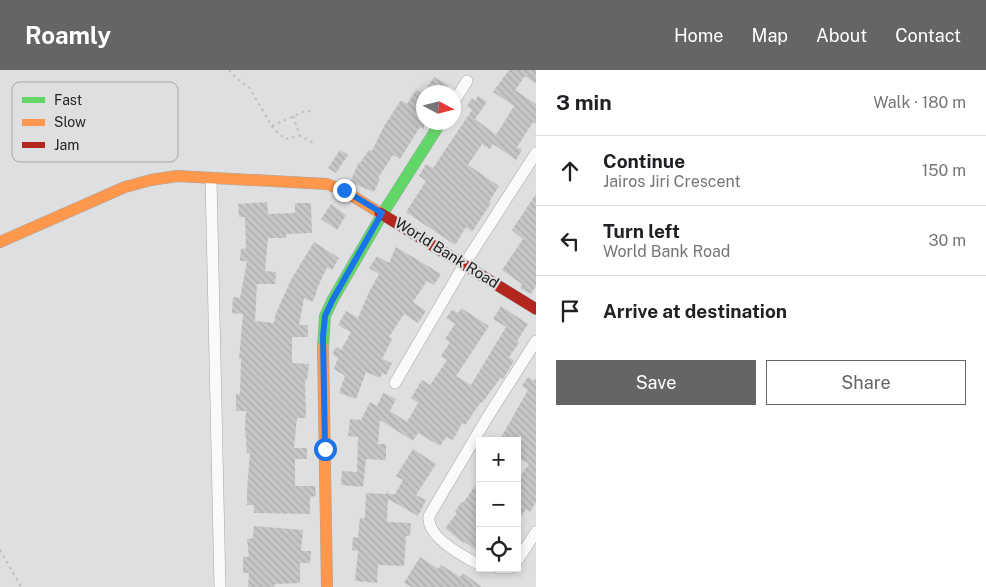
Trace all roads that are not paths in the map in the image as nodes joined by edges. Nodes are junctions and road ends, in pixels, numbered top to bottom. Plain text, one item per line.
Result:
1 (468, 81) dead end
2 (461, 92) edge
3 (436, 130) edge
4 (536, 153) edge
5 (211, 178) junction
6 (382, 213) junction
7 (0, 242) edge
8 (465, 263) junction
9 (536, 308) edge
10 (536, 341) edge
11 (395, 383) dead end
12 (536, 532) edge
13 (521, 555) edge
14 (476, 563) edge
15 (220, 587) edge
16 (327, 587) edge

1 - 2 street
3 - 6 street
4 - 8 street
5 - 6 street, World Bank Road
5 - 7 street, World Bank Road
5 - 15 street
6 - 8 street, World Bank Road
6 - 16 street
8 - 9 street, World Bank Road
8 - 11 street
10 - 14 street
12 - 13 street

